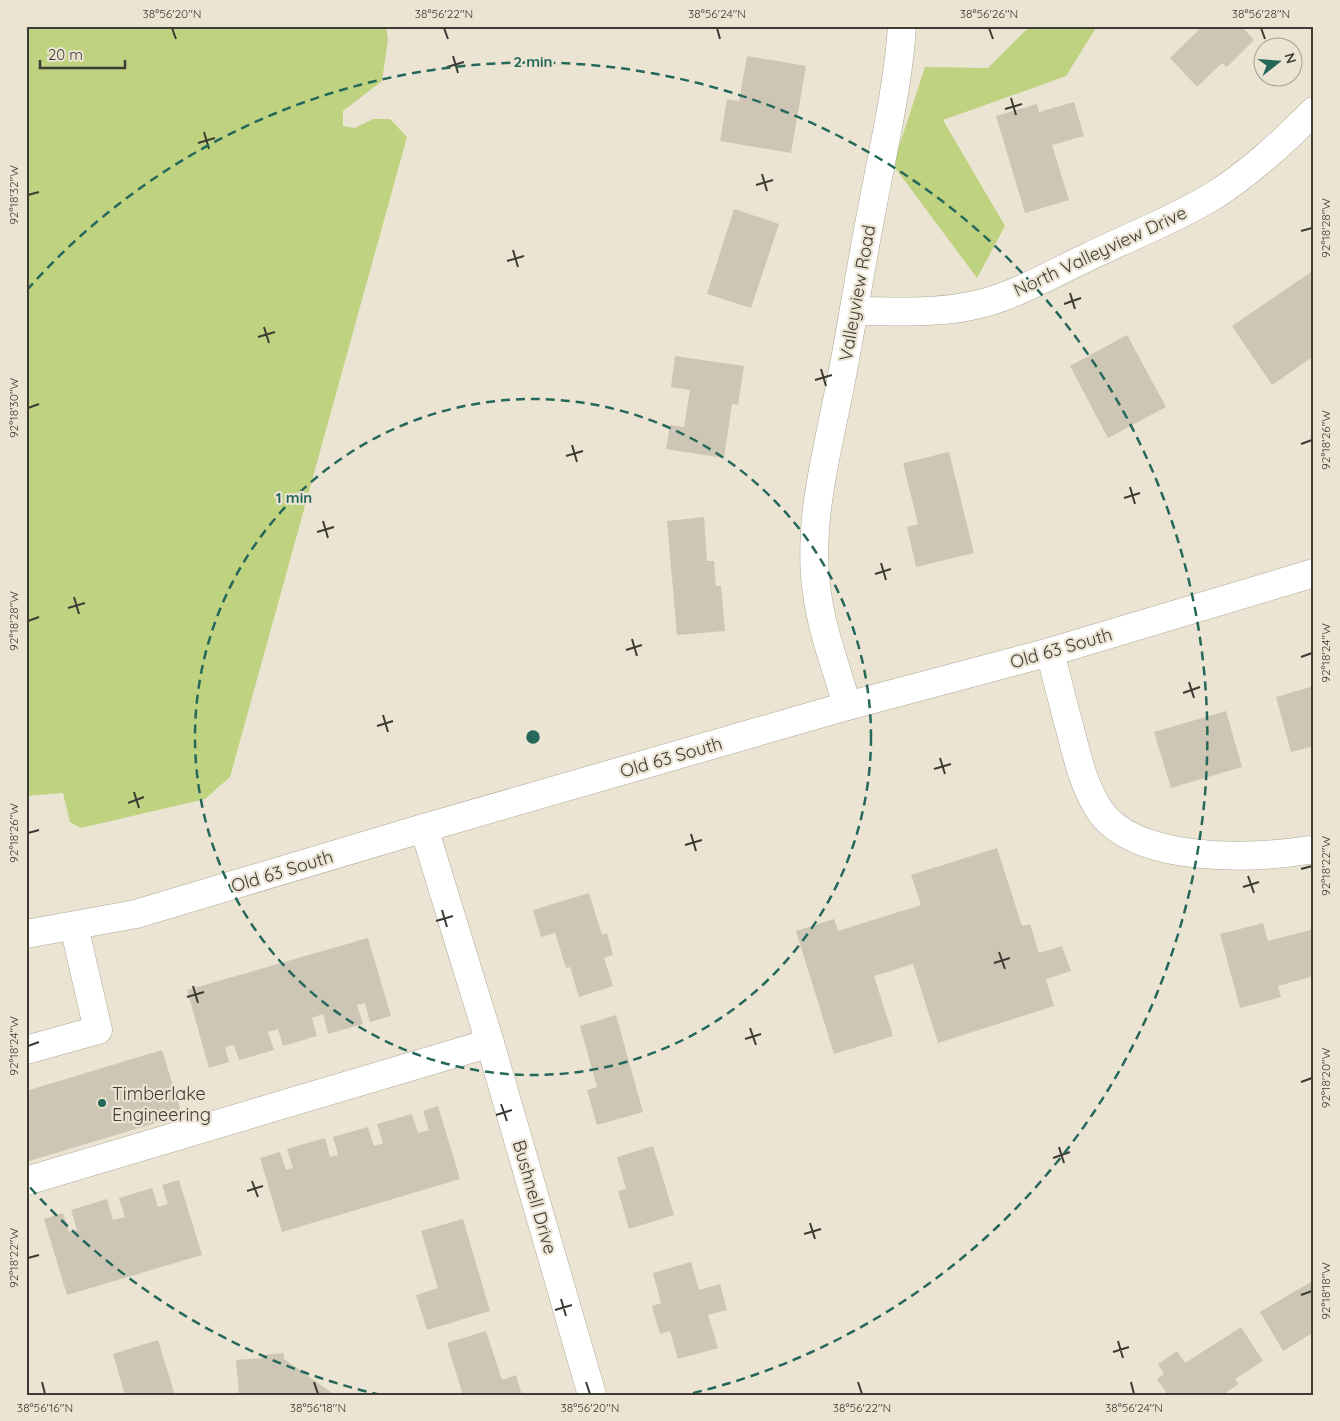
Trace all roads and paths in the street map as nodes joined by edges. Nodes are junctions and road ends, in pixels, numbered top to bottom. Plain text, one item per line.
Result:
1 (902, 26) edge
2 (1314, 111) edge
3 (854, 311) junction
4 (1314, 573) edge
5 (1050, 652) junction
6 (847, 706) junction
7 (424, 828) junction
8 (1309, 850) dead end
9 (74, 926) junction
10 (26, 934) edge
11 (490, 1043) junction
12 (26, 1050) edge
13 (26, 1181) edge
14 (592, 1395) edge

1 - 3 street, Valleyview Road
2 - 3 street, North Valleyview Drive
3 - 6 street, Valleyview Road
4 - 5 street, Old 63 South
5 - 6 street, Old 63 South
5 - 8 street
6 - 7 street, Old 63 South
7 - 9 street, Old 63 South
7 - 11 street, Bushnell Drive
9 - 10 street, Old 63 South
9 - 12 street
11 - 13 street
11 - 14 street, Bushnell Drive

